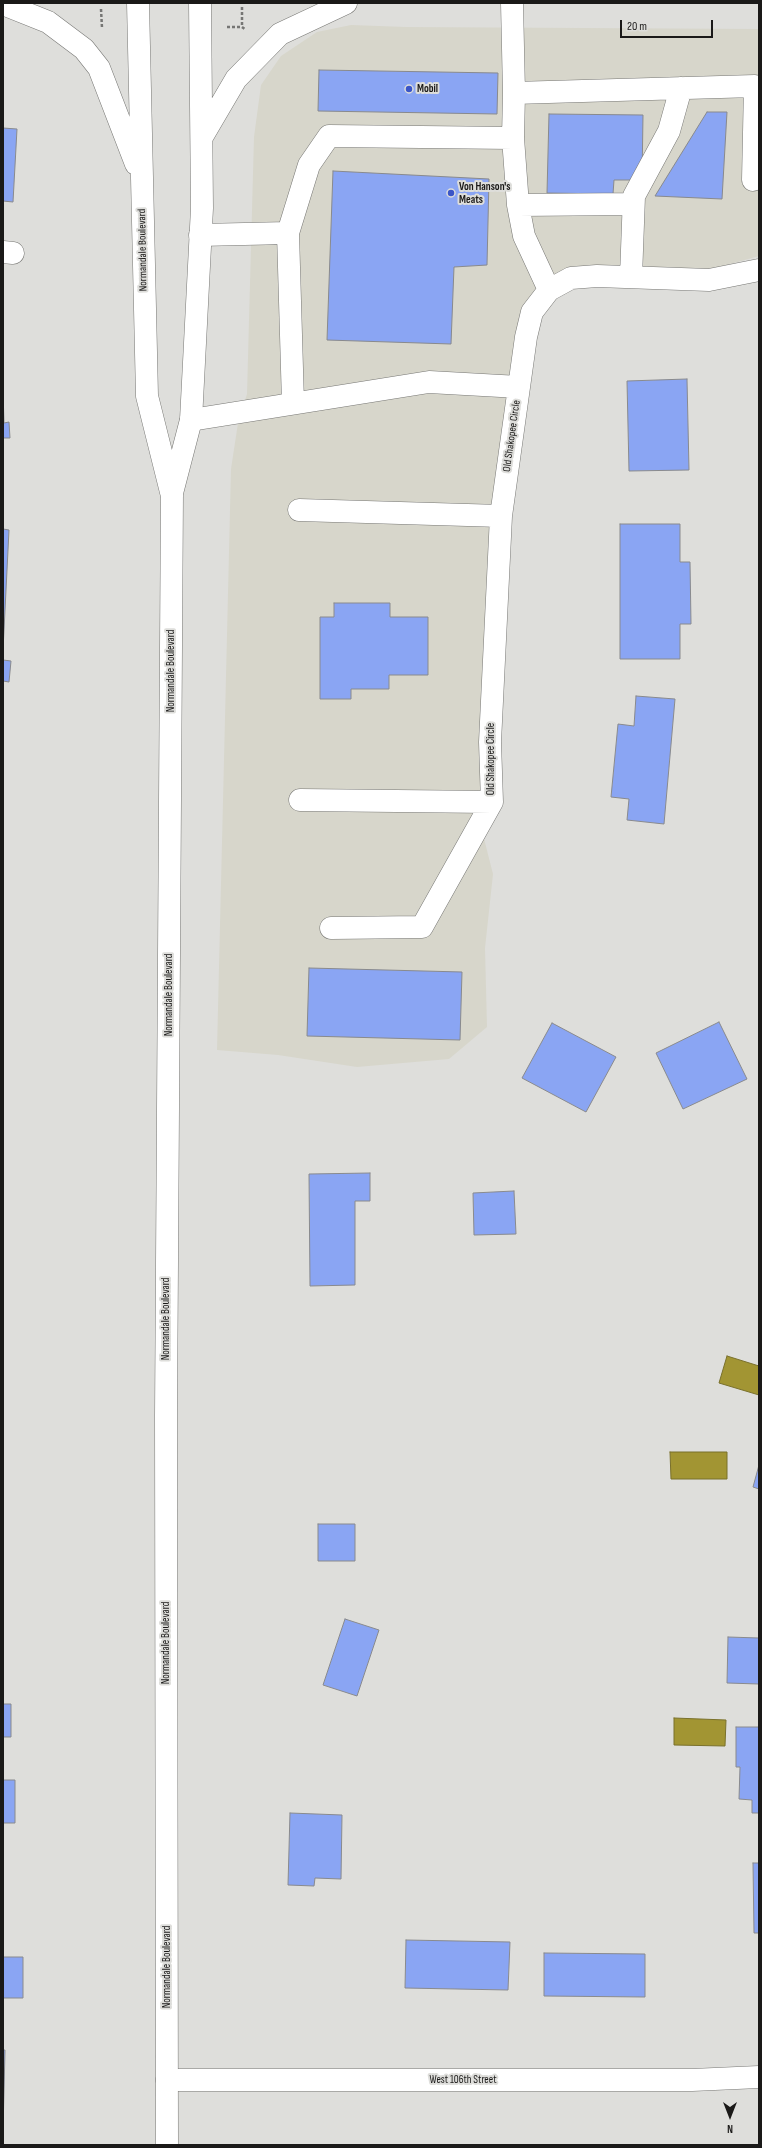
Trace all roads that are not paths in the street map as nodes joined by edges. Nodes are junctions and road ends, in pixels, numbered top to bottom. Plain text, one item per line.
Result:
1 (138, 3) edge
2 (200, 3) edge
3 (346, 3) edge
4 (512, 3) edge
5 (3, 4) edge
6 (681, 88) junction
7 (514, 93) junction
8 (202, 137) junction
9 (513, 138) junction
10 (141, 178) junction
11 (753, 180) dead end
12 (633, 204) junction
13 (518, 205) junction
14 (288, 233) junction
15 (200, 235) junction
16 (759, 270) edge
17 (631, 277) junction
18 (549, 290) junction
19 (519, 387) junction
20 (293, 404) junction
21 (191, 420) junction
22 (172, 493) junction
23 (299, 510) dead end
24 (501, 516) junction
25 (300, 800) dead end
26 (492, 802) junction
27 (331, 928) dead end
28 (759, 2077) edge
29 (167, 2080) junction
30 (167, 2145) edge

1 - 10 main road, Normandale Boulevard
2 - 8 main road, Normandale Boulevard
3 - 8 main road
4 - 7 main road
5 - 10 main road
6 - 7 main road
6 - 11 main road
6 - 12 main road
7 - 9 main road
8 - 15 main road, Normandale Boulevard
9 - 13 main road
9 - 14 main road
10 - 22 main road, Normandale Boulevard
12 - 13 main road
12 - 17 main road
13 - 18 main road
14 - 15 main road
14 - 20 main road
15 - 21 main road, Normandale Boulevard
16 - 17 main road, Old Shakopee Circle
17 - 18 main road, Old Shakopee Circle
18 - 19 main road, Old Shakopee Circle
19 - 20 main road
19 - 24 main road, Old Shakopee Circle
20 - 21 main road
21 - 22 main road, Normandale Boulevard
22 - 29 main road, Normandale Boulevard
23 - 24 main road
24 - 26 main road, Old Shakopee Circle
25 - 26 main road
26 - 27 main road
28 - 29 main road, West 106th Street
29 - 30 main road, Normandale Boulevard

